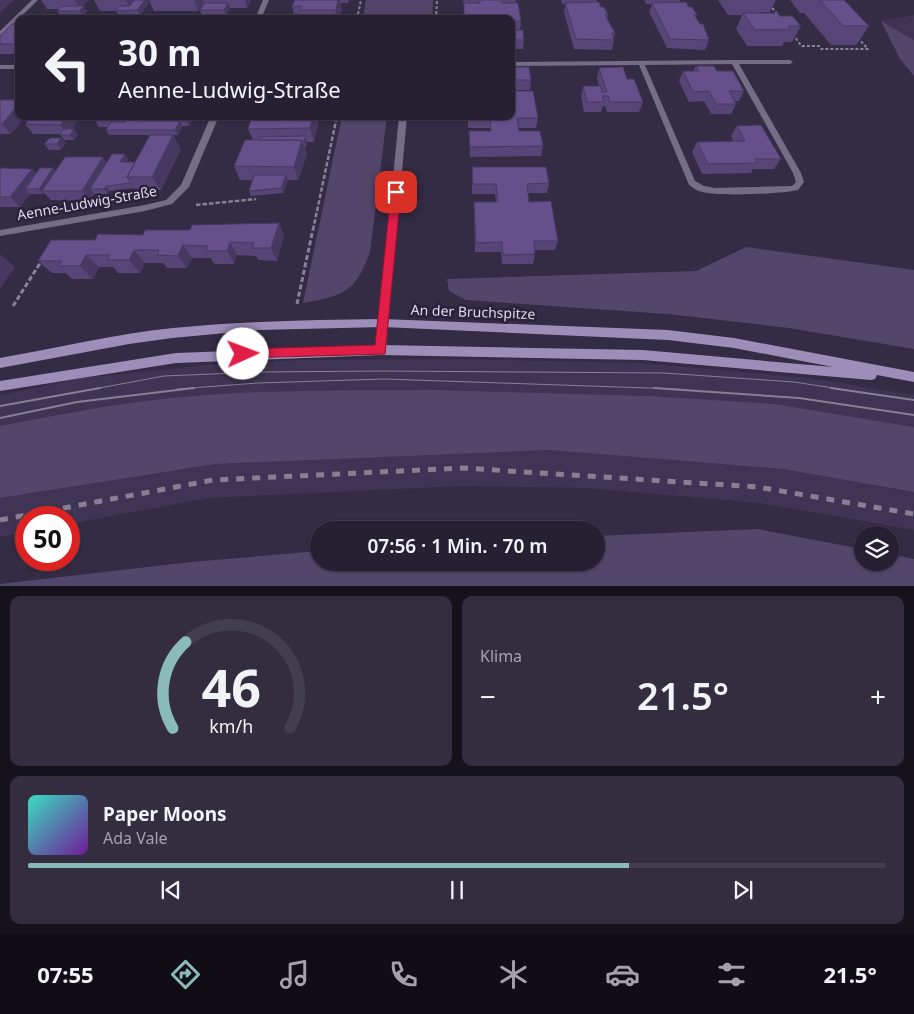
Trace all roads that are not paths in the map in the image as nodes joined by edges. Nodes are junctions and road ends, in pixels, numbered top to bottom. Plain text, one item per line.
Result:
1 (35, 0) edge
2 (266, 0) edge
3 (20, 15) edge
4 (260, 15) edge
5 (15, 20) edge
6 (0, 35) edge
7 (734, 62) junction
8 (790, 62) road end
9 (641, 63) junction
10 (515, 64) edge
11 (0, 67) edge
12 (15, 67) edge
13 (213, 120) edge
14 (403, 120) edge
15 (0, 233) edge
16 (384, 324) junction
17 (381, 350) junction
18 (0, 363) edge
19 (914, 378) edge
20 (0, 386) edge

1 - 3 street
2 - 4 street
5 - 6 street
7 - 8 street
7 - 9 street
7 - 9 street
9 - 10 street
11 - 12 street
13 - 15 street, Aenne-Ludwig-Straße
14 - 16 street
16 - 17 street
16 - 18 main road, An der Bruchspitze
16 - 19 main road, An der Bruchspitze
17 - 19 main road, An der Bruchspitze
17 - 20 main road, An der Bruchspitze

